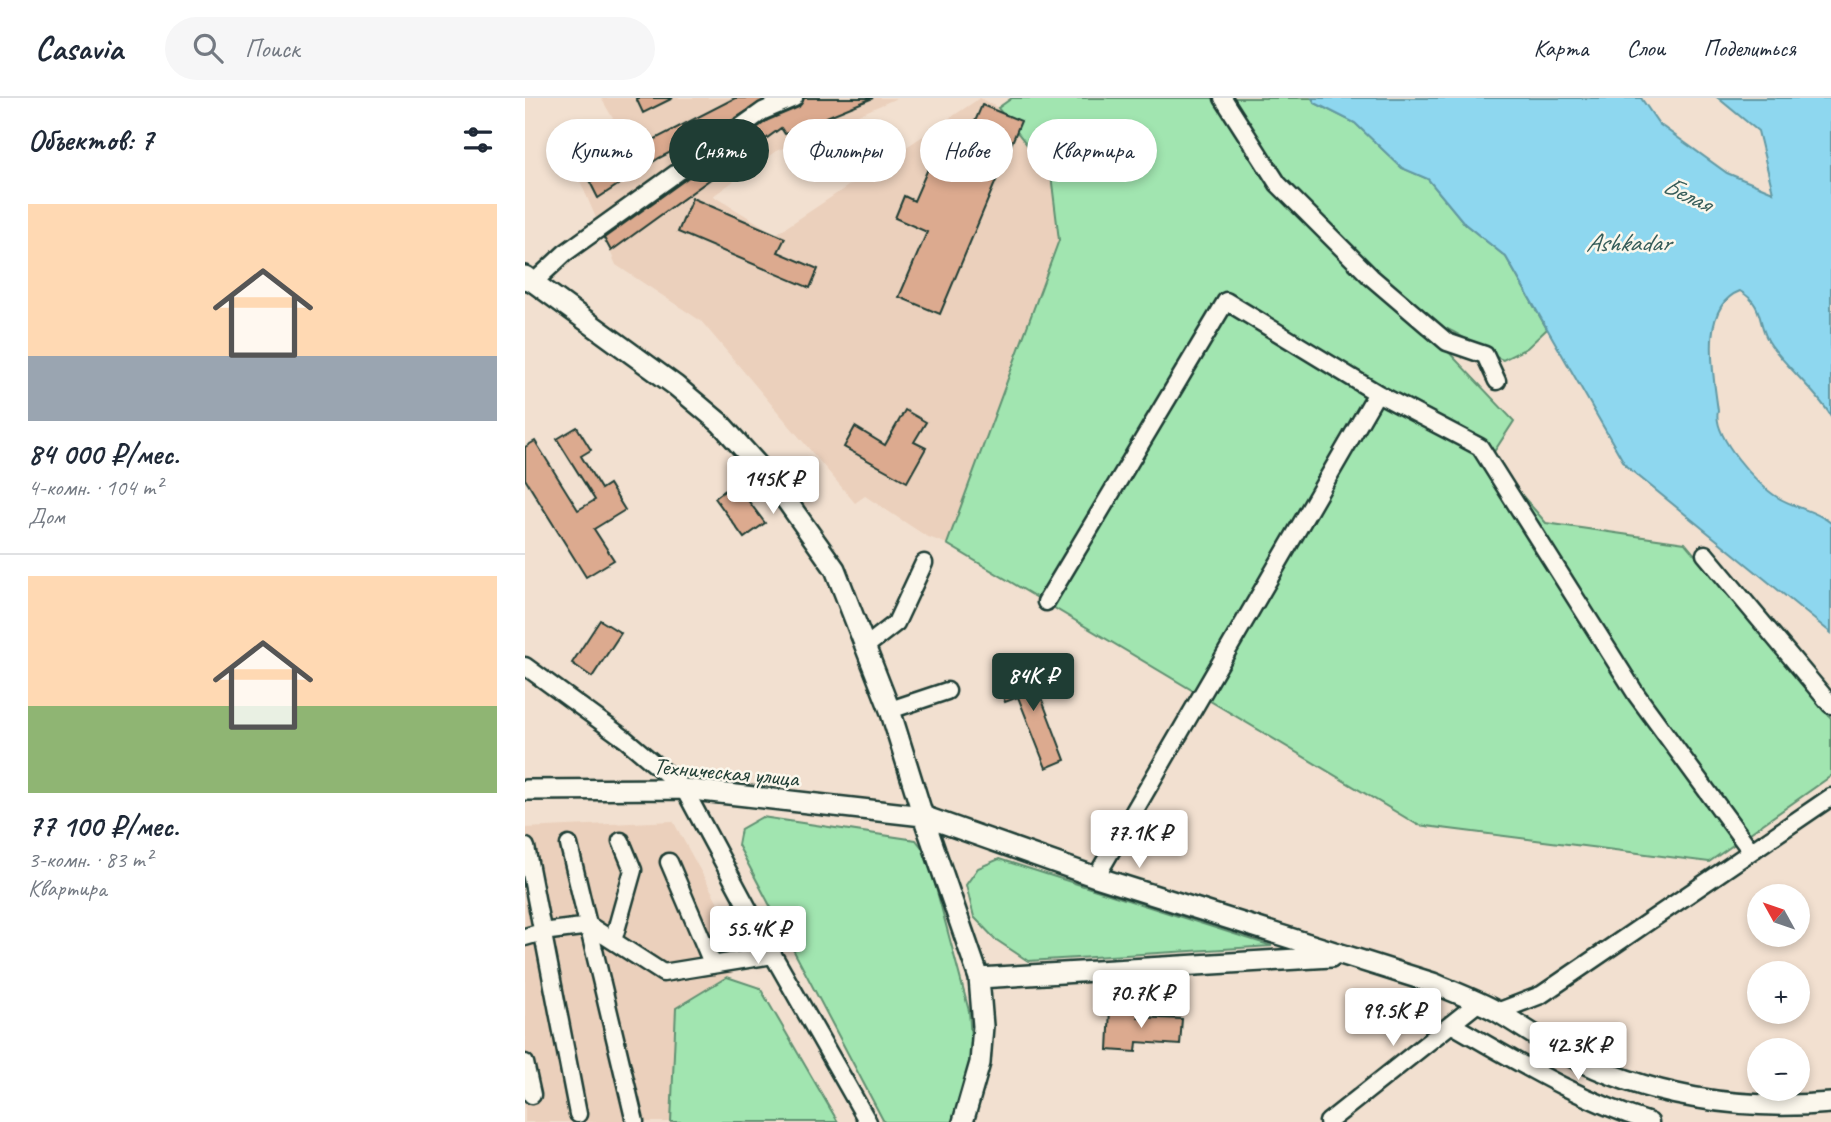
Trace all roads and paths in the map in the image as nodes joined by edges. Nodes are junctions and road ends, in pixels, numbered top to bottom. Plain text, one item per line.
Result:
1 (794, 98) edge
2 (1223, 98) edge
3 (528, 280) edge
4 (1497, 381) dead end
5 (1377, 393) junction
6 (1705, 554) dead end
7 (924, 563) dead end
8 (1046, 602) dead end
9 (865, 647) junction
10 (525, 666) edge
11 (947, 691) dead end
12 (1831, 705) edge
13 (890, 710) junction
14 (684, 789) junction
15 (525, 790) edge
16 (1831, 797) edge
17 (923, 816) junction
18 (621, 841) dead end
19 (569, 845) dead end
20 (526, 847) edge
21 (1751, 851) junction
22 (669, 862) dead end
23 (1096, 877) junction
24 (590, 926) junction
25 (542, 932) junction
26 (525, 937) edge
27 (613, 941) junction
28 (772, 955) junction
29 (1344, 957) junction
30 (713, 965) junction
31 (979, 978) junction
32 (1479, 1002) junction
33 (1497, 1012) junction
34 (1451, 1024) junction
35 (525, 1063) edge
36 (532, 1095) dead end
37 (1831, 1103) edge
38 (578, 1114) dead end
39 (635, 1122) edge
40 (867, 1122) edge
41 (963, 1122) edge
42 (1328, 1122) edge
43 (1650, 1122) edge

1 - 3 street
2 - 4 street
3 - 9 main road
5 - 8 street
5 - 21 street
5 - 23 street
6 - 12 street
7 - 9 street
9 - 13 main road
10 - 14 street
11 - 13 street
13 - 17 main road
14 - 15 main road, Техническая улица
14 - 17 main road, Техническая улица
14 - 28 street
16 - 21 street
17 - 23 main road, Техническая улица
17 - 31 main road
18 - 27 street
19 - 24 street
20 - 25 street
21 - 33 street
22 - 30 street
23 - 29 main road, Техническая улица
24 - 25 street
24 - 27 street
24 - 39 street
25 - 26 street
25 - 38 street
27 - 30 street
28 - 30 street
28 - 40 street
29 - 31 main road
29 - 32 main road, Техническая улица
31 - 41 main road
32 - 33 main road, Техническая улица
32 - 34 street
33 - 37 main road, Техническая улица
34 - 42 street
34 - 43 street
35 - 36 street

